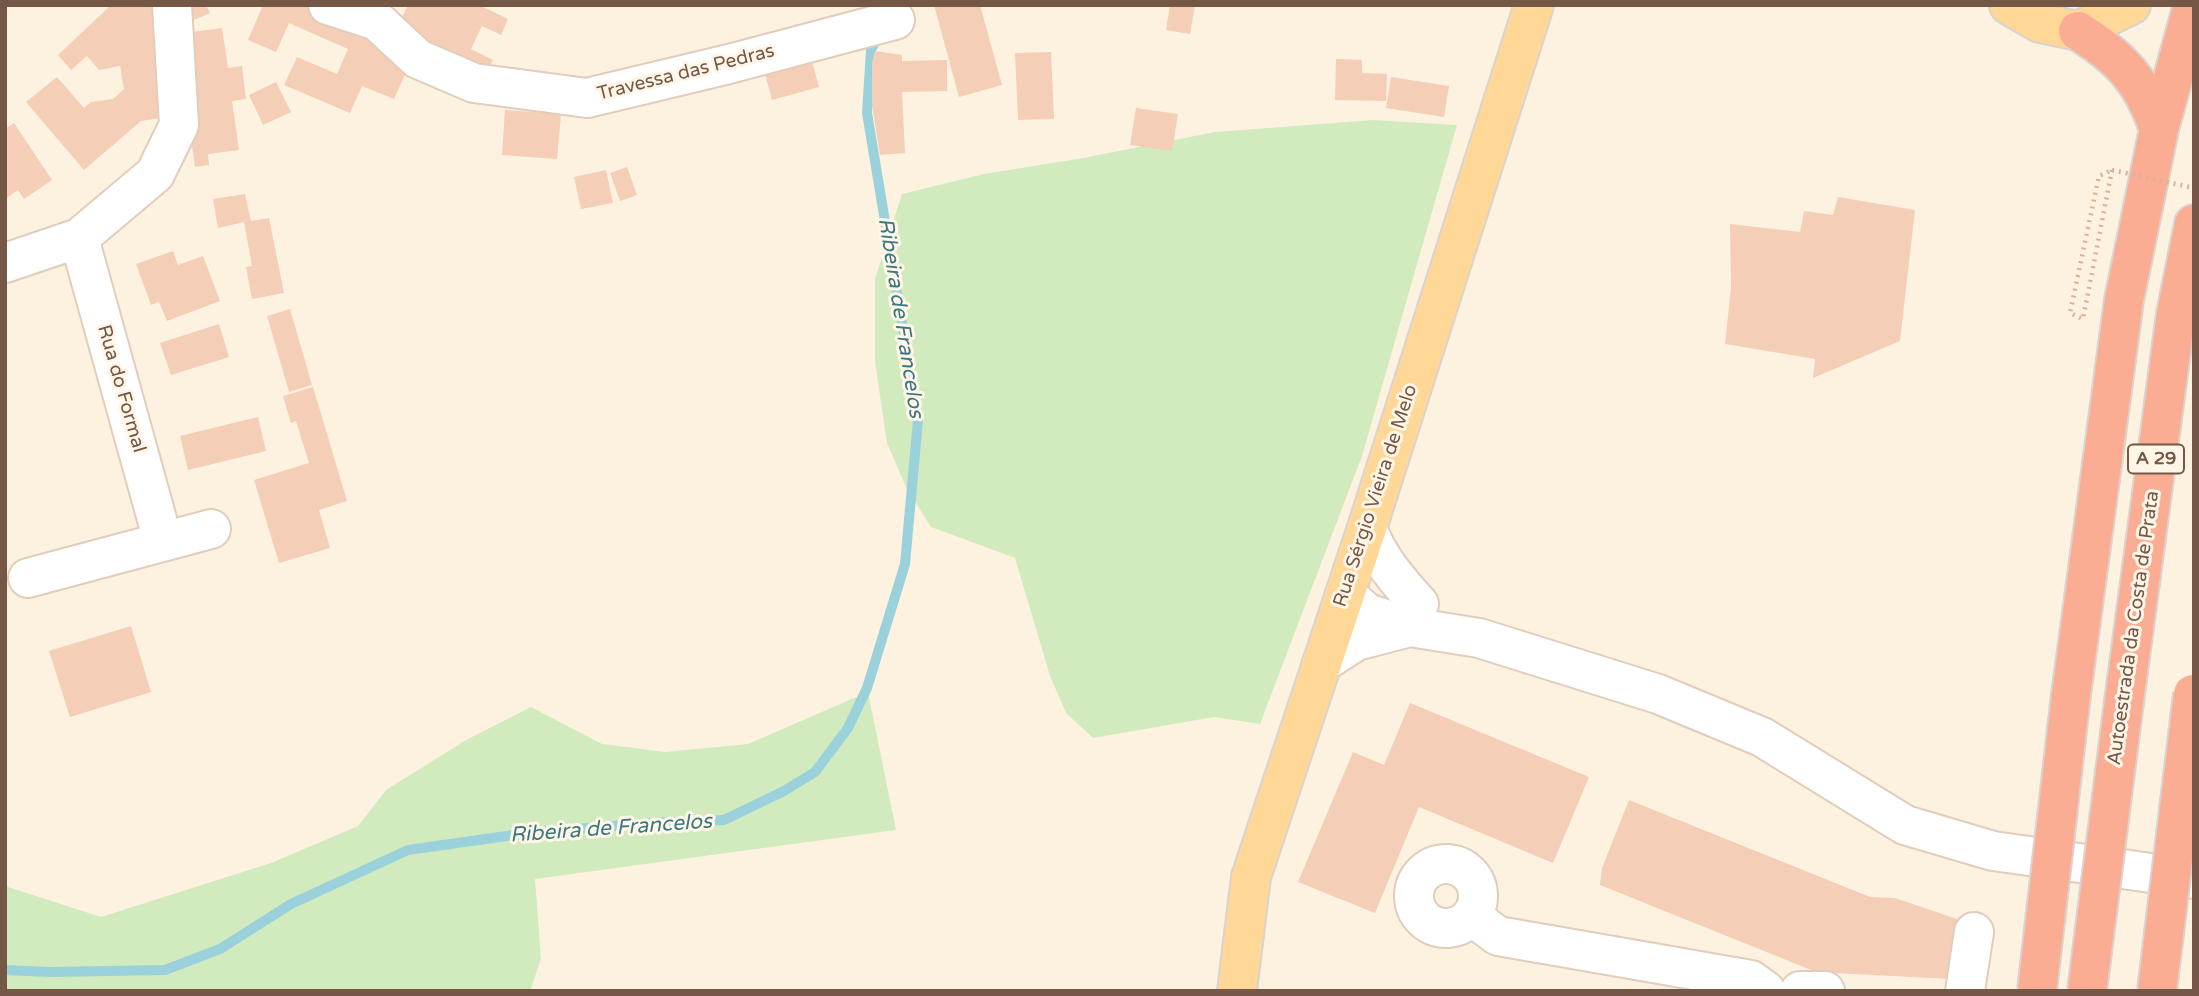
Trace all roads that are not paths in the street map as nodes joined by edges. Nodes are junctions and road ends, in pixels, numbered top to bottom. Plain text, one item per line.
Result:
1 (172, 5) edge
2 (328, 5) edge
3 (1534, 5) edge
4 (2012, 5) edge
5 (2131, 5) edge
6 (2193, 5) edge
7 (881, 23) dead end
8 (2078, 31) junction
9 (2159, 129) junction
10 (2194, 224) edge
11 (79, 238) junction
12 (5, 263) edge
13 (1367, 528) junction
14 (211, 529) dead end
15 (163, 541) junction
16 (28, 578) dead end
17 (1345, 594) junction
18 (1415, 616) junction
19 (1322, 663) junction
20 (2194, 688) edge
21 (2193, 694) edge
22 (2194, 879) edge
23 (1471, 916) dead end
24 (1974, 932) dead end
25 (1237, 991) edge
26 (1766, 991) edge
27 (1800, 991) edge
28 (1825, 991) edge
29 (1965, 991) edge
30 (2036, 991) edge
31 (2087, 991) edge
32 (2157, 991) edge

1 - 11 street
2 - 7 street, Travessa das Pedras
3 - 13 main road, Rua Sérgio Vieira de Melo
4 - 8 main road
5 - 8 main road
6 - 9 highway, A 29
8 - 9 highway
9 - 30 highway, A 29, bridge
10 - 31 highway, Autoestrada da Costa de Prata / A 29, bridge
11 - 12 street
11 - 15 street, Rua do Formal
13 - 17 main road, Rua Sérgio Vieira de Melo
13 - 18 street
14 - 15 street
15 - 16 street
17 - 18 street
17 - 19 main road, Rua Sérgio Vieira de Melo
18 - 19 street
18 - 22 street
19 - 25 main road, Rua Sérgio Vieira de Melo
20 - 21 highway
21 - 32 highway, bridge
23 - 26 street
24 - 29 street
27 - 28 street

